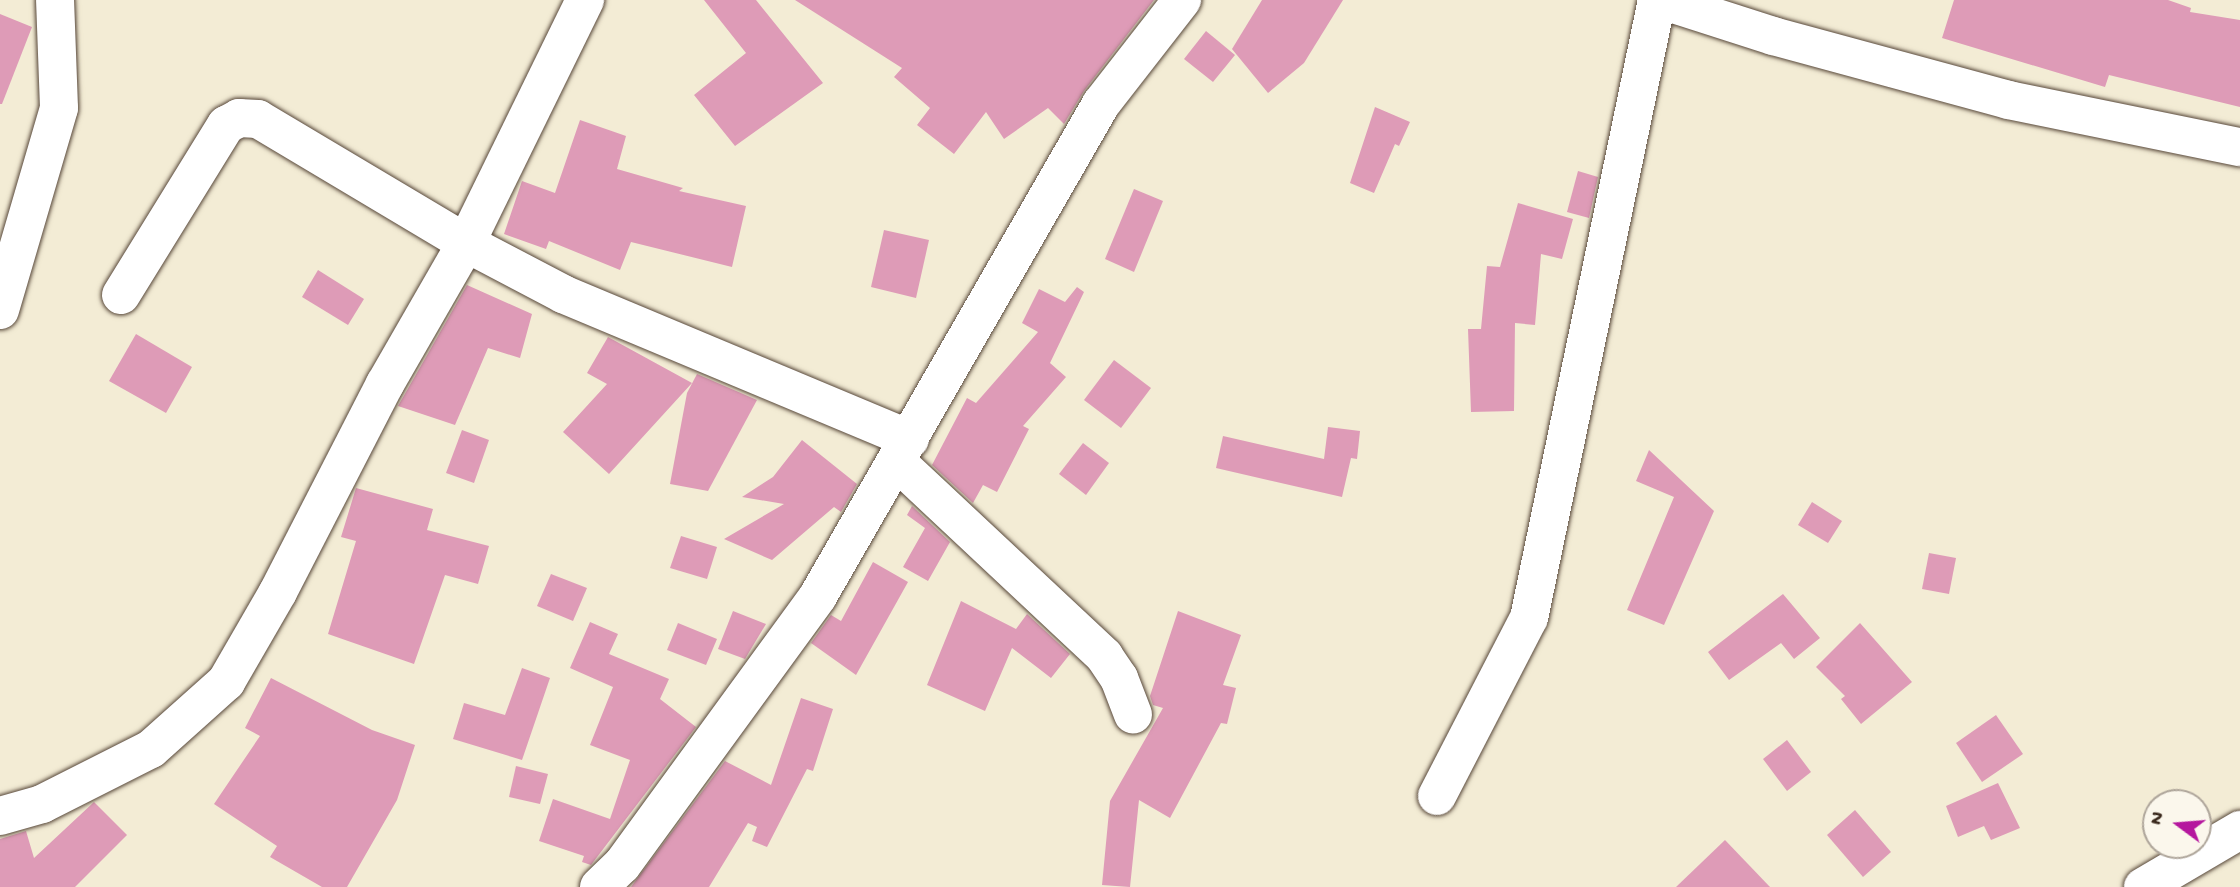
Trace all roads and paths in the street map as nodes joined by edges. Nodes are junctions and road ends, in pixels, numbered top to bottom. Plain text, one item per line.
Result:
1 (55, 0) edge
2 (585, 0) edge
3 (1182, 0) edge
4 (1659, 0) edge
5 (2240, 147) edge
6 (466, 243) junction
7 (121, 295) dead end
8 (0, 310) edge
9 (904, 451) junction
10 (1133, 714) dead end
11 (1437, 796) dead end
12 (0, 816) edge
13 (2240, 831) edge
14 (600, 887) edge
15 (2143, 887) edge

1 - 8 street
2 - 6 street
3 - 9 street
4 - 5 street
4 - 11 street
6 - 7 street
6 - 9 street
6 - 12 street
9 - 10 street
9 - 14 street
13 - 15 street

